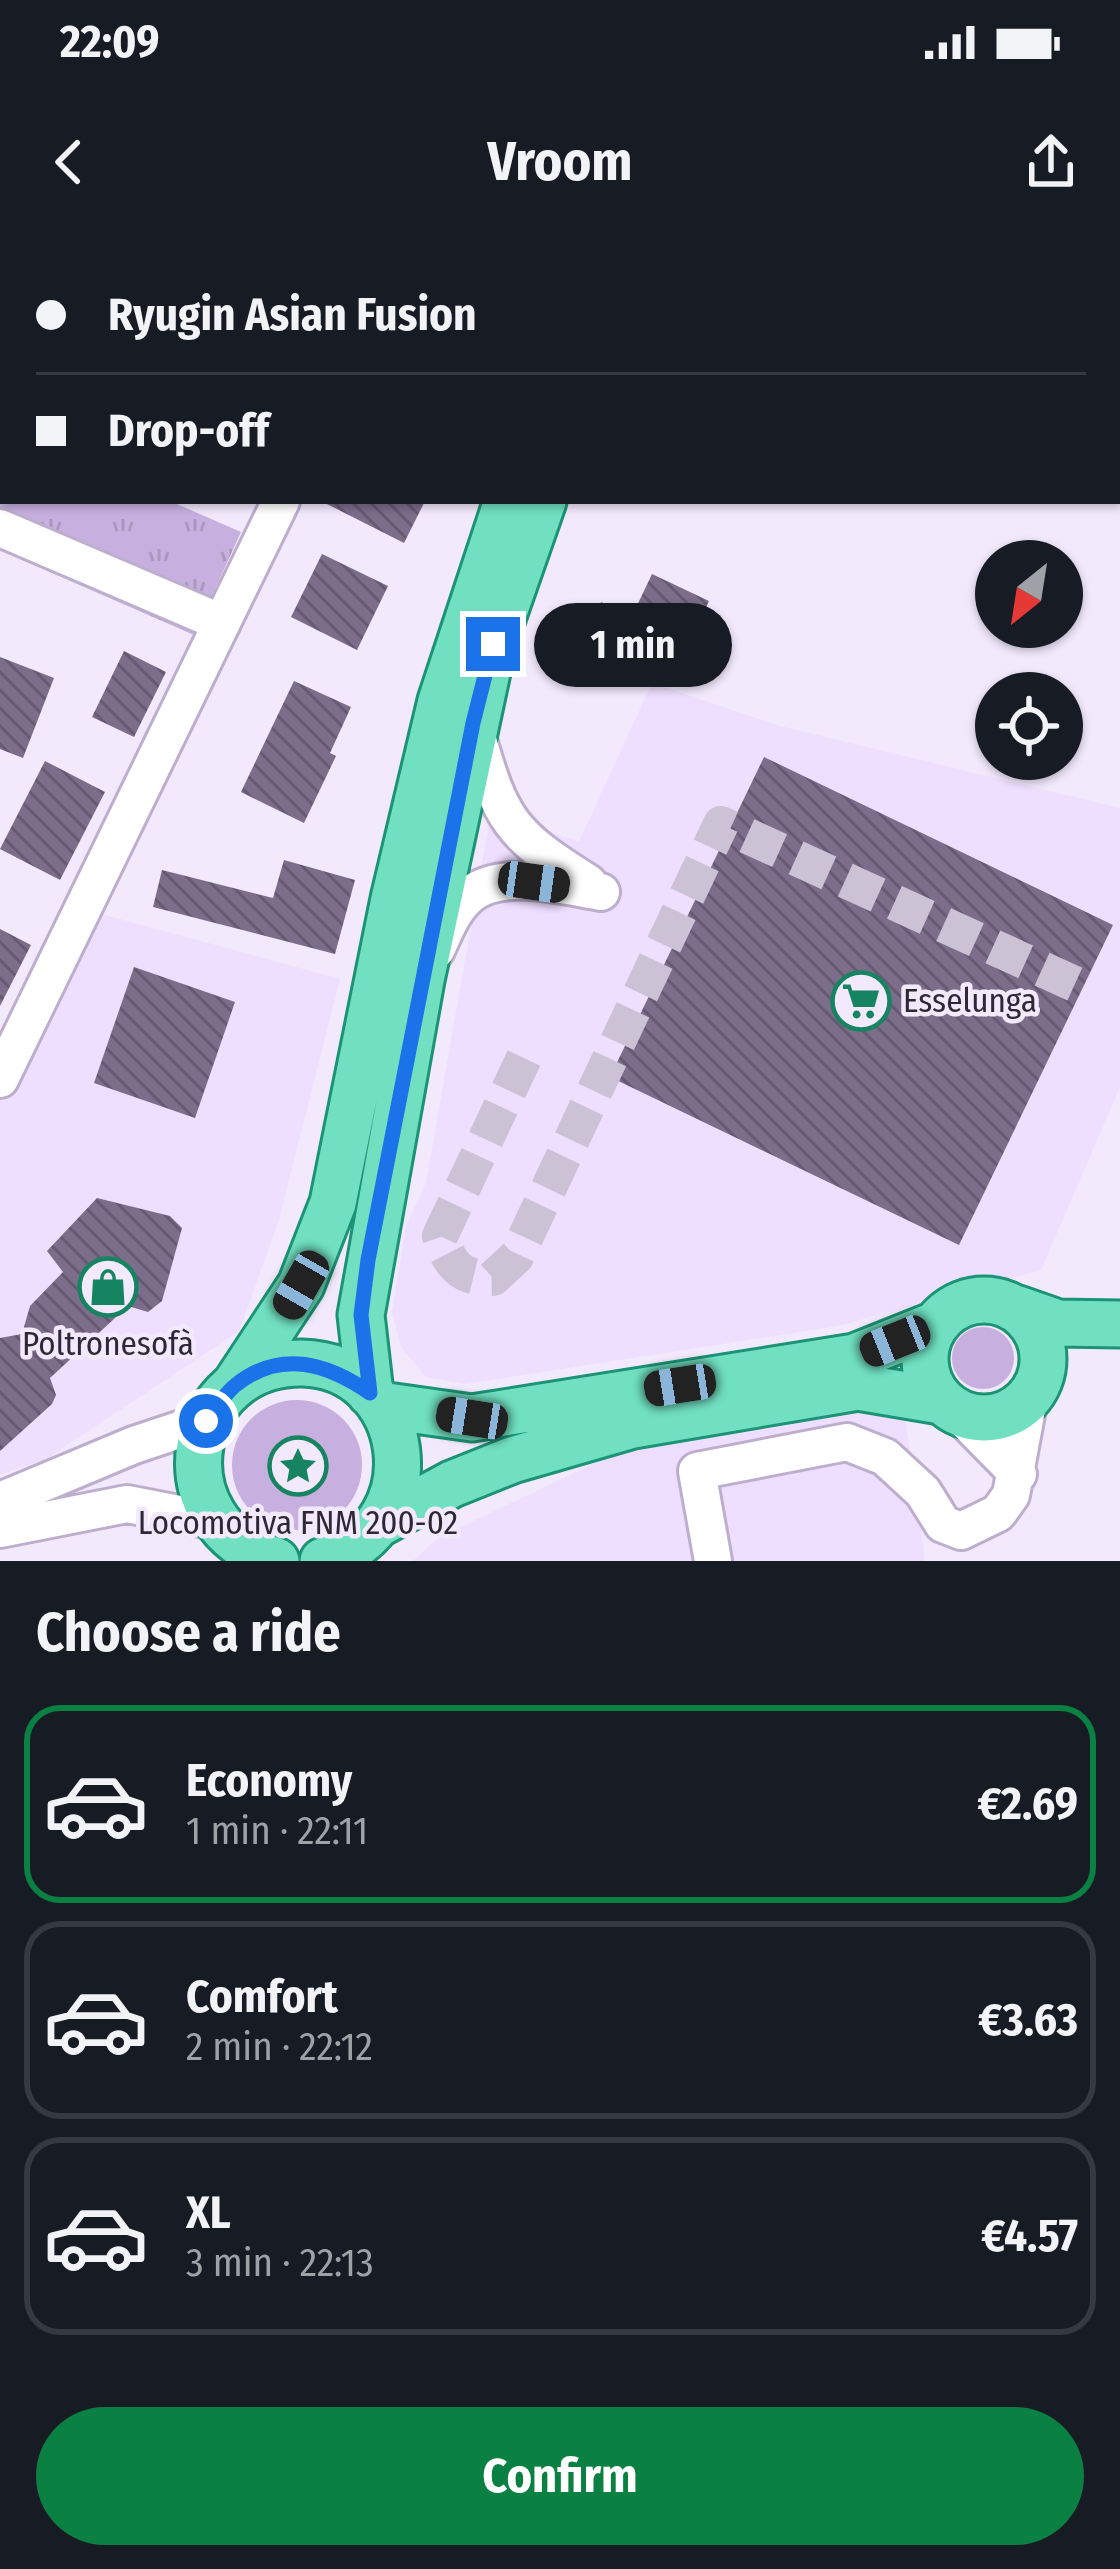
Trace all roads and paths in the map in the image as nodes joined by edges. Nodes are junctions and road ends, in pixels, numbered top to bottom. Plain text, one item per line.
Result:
1 (280, 504) edge
2 (506, 504) edge
3 (542, 504) edge
4 (0, 528) edge
5 (222, 623) junction
6 (473, 723) junction
7 (421, 980) junction
8 (0, 1079) edge
9 (1018, 1309) junction
10 (1120, 1324) edge
11 (935, 1325) junction
12 (1120, 1336) edge
13 (235, 1384) junction
14 (1035, 1389) junction
15 (375, 1399) junction
16 (949, 1406) junction
17 (206, 1421) junction
18 (1018, 1474) junction
19 (0, 1501) edge
20 (380, 1523) junction
21 (0, 1529) edge
22 (222, 1538) edge
23 (276, 1561) edge
24 (322, 1561) edge
25 (713, 1561) edge

1 - 5 street
2 - 13 main road
3 - 6 main road
4 - 5 street
5 - 8 street
6 - 7 main road
6 - 7 street
7 - 15 main road
9 - 10 main road
9 - 11 main road
9 - 14 main road
11 - 15 main road
11 - 16 main road
12 - 14 main road
13 - 15 main road
13 - 17 main road
14 - 16 main road
14 - 18 street
15 - 20 main road
16 - 18 street
16 - 20 main road
17 - 19 street
17 - 22 main road
18 - 25 street
20 - 24 main road
21 - 22 street
22 - 23 main road

